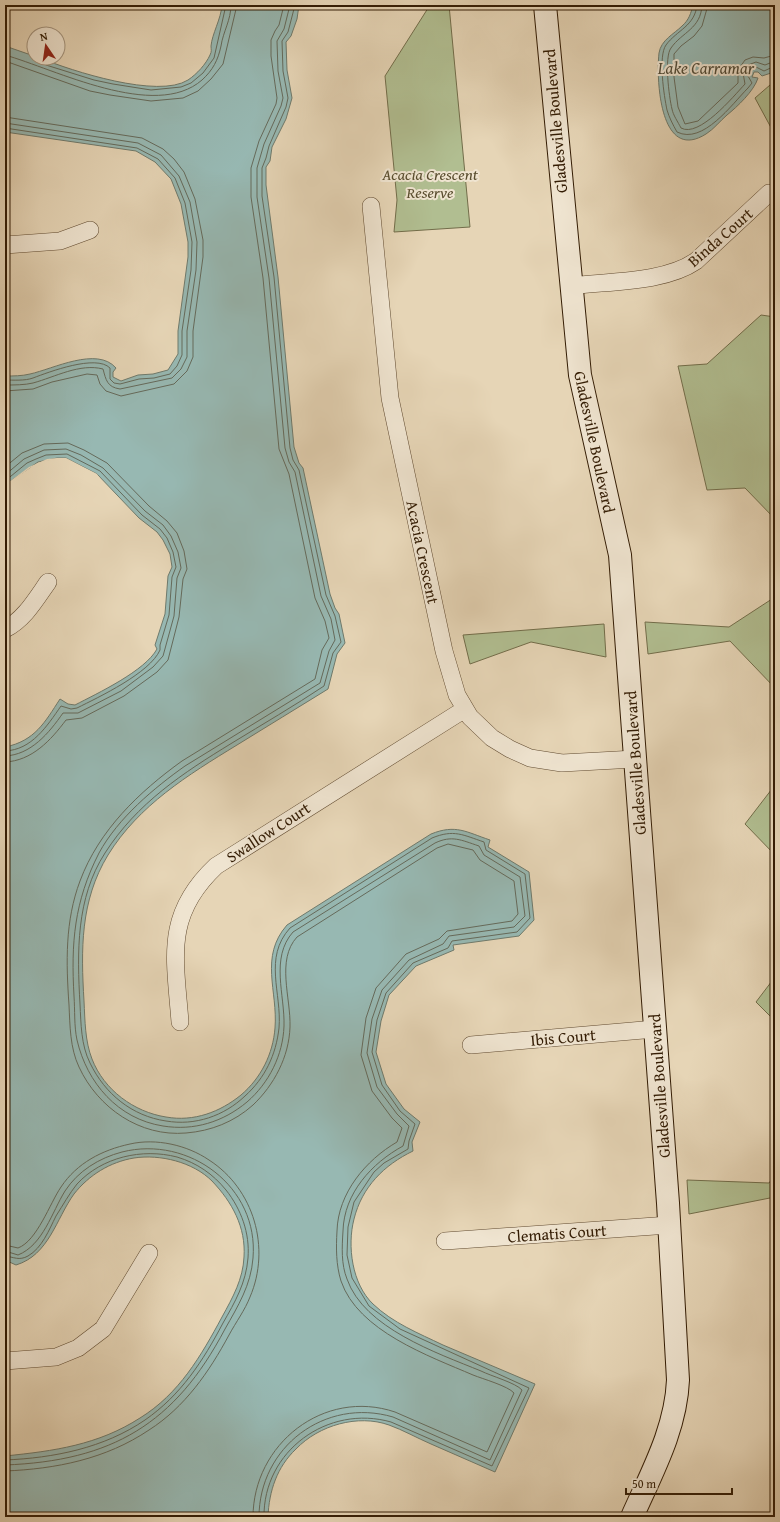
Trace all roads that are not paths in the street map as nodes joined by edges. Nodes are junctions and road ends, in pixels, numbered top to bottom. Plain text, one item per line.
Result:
1 (545, 5) edge
2 (769, 193) dead end
3 (371, 206) dead end
4 (90, 230) dead end
5 (5, 245) edge
6 (571, 286) junction
7 (48, 582) dead end
8 (5, 629) edge
9 (465, 709) junction
10 (635, 759) junction
11 (180, 1022) dead end
12 (655, 1029) junction
13 (471, 1045) dead end
14 (669, 1225) junction
15 (445, 1242) dead end
16 (149, 1253) dead end
17 (5, 1362) edge
18 (632, 1517) edge

1 - 6 street, Gladesville Boulevard
2 - 6 street, Binda Court
3 - 9 street, Acacia Crescent
4 - 5 street
6 - 10 street, Gladesville Boulevard
7 - 8 street
9 - 10 street, Acacia Crescent
9 - 11 street, Swallow Court
10 - 12 street, Gladesville Boulevard
12 - 13 street, Ibis Court
12 - 14 street, Gladesville Boulevard
14 - 15 street, Clematis Court
14 - 18 street, Gladesville Boulevard
16 - 17 street

